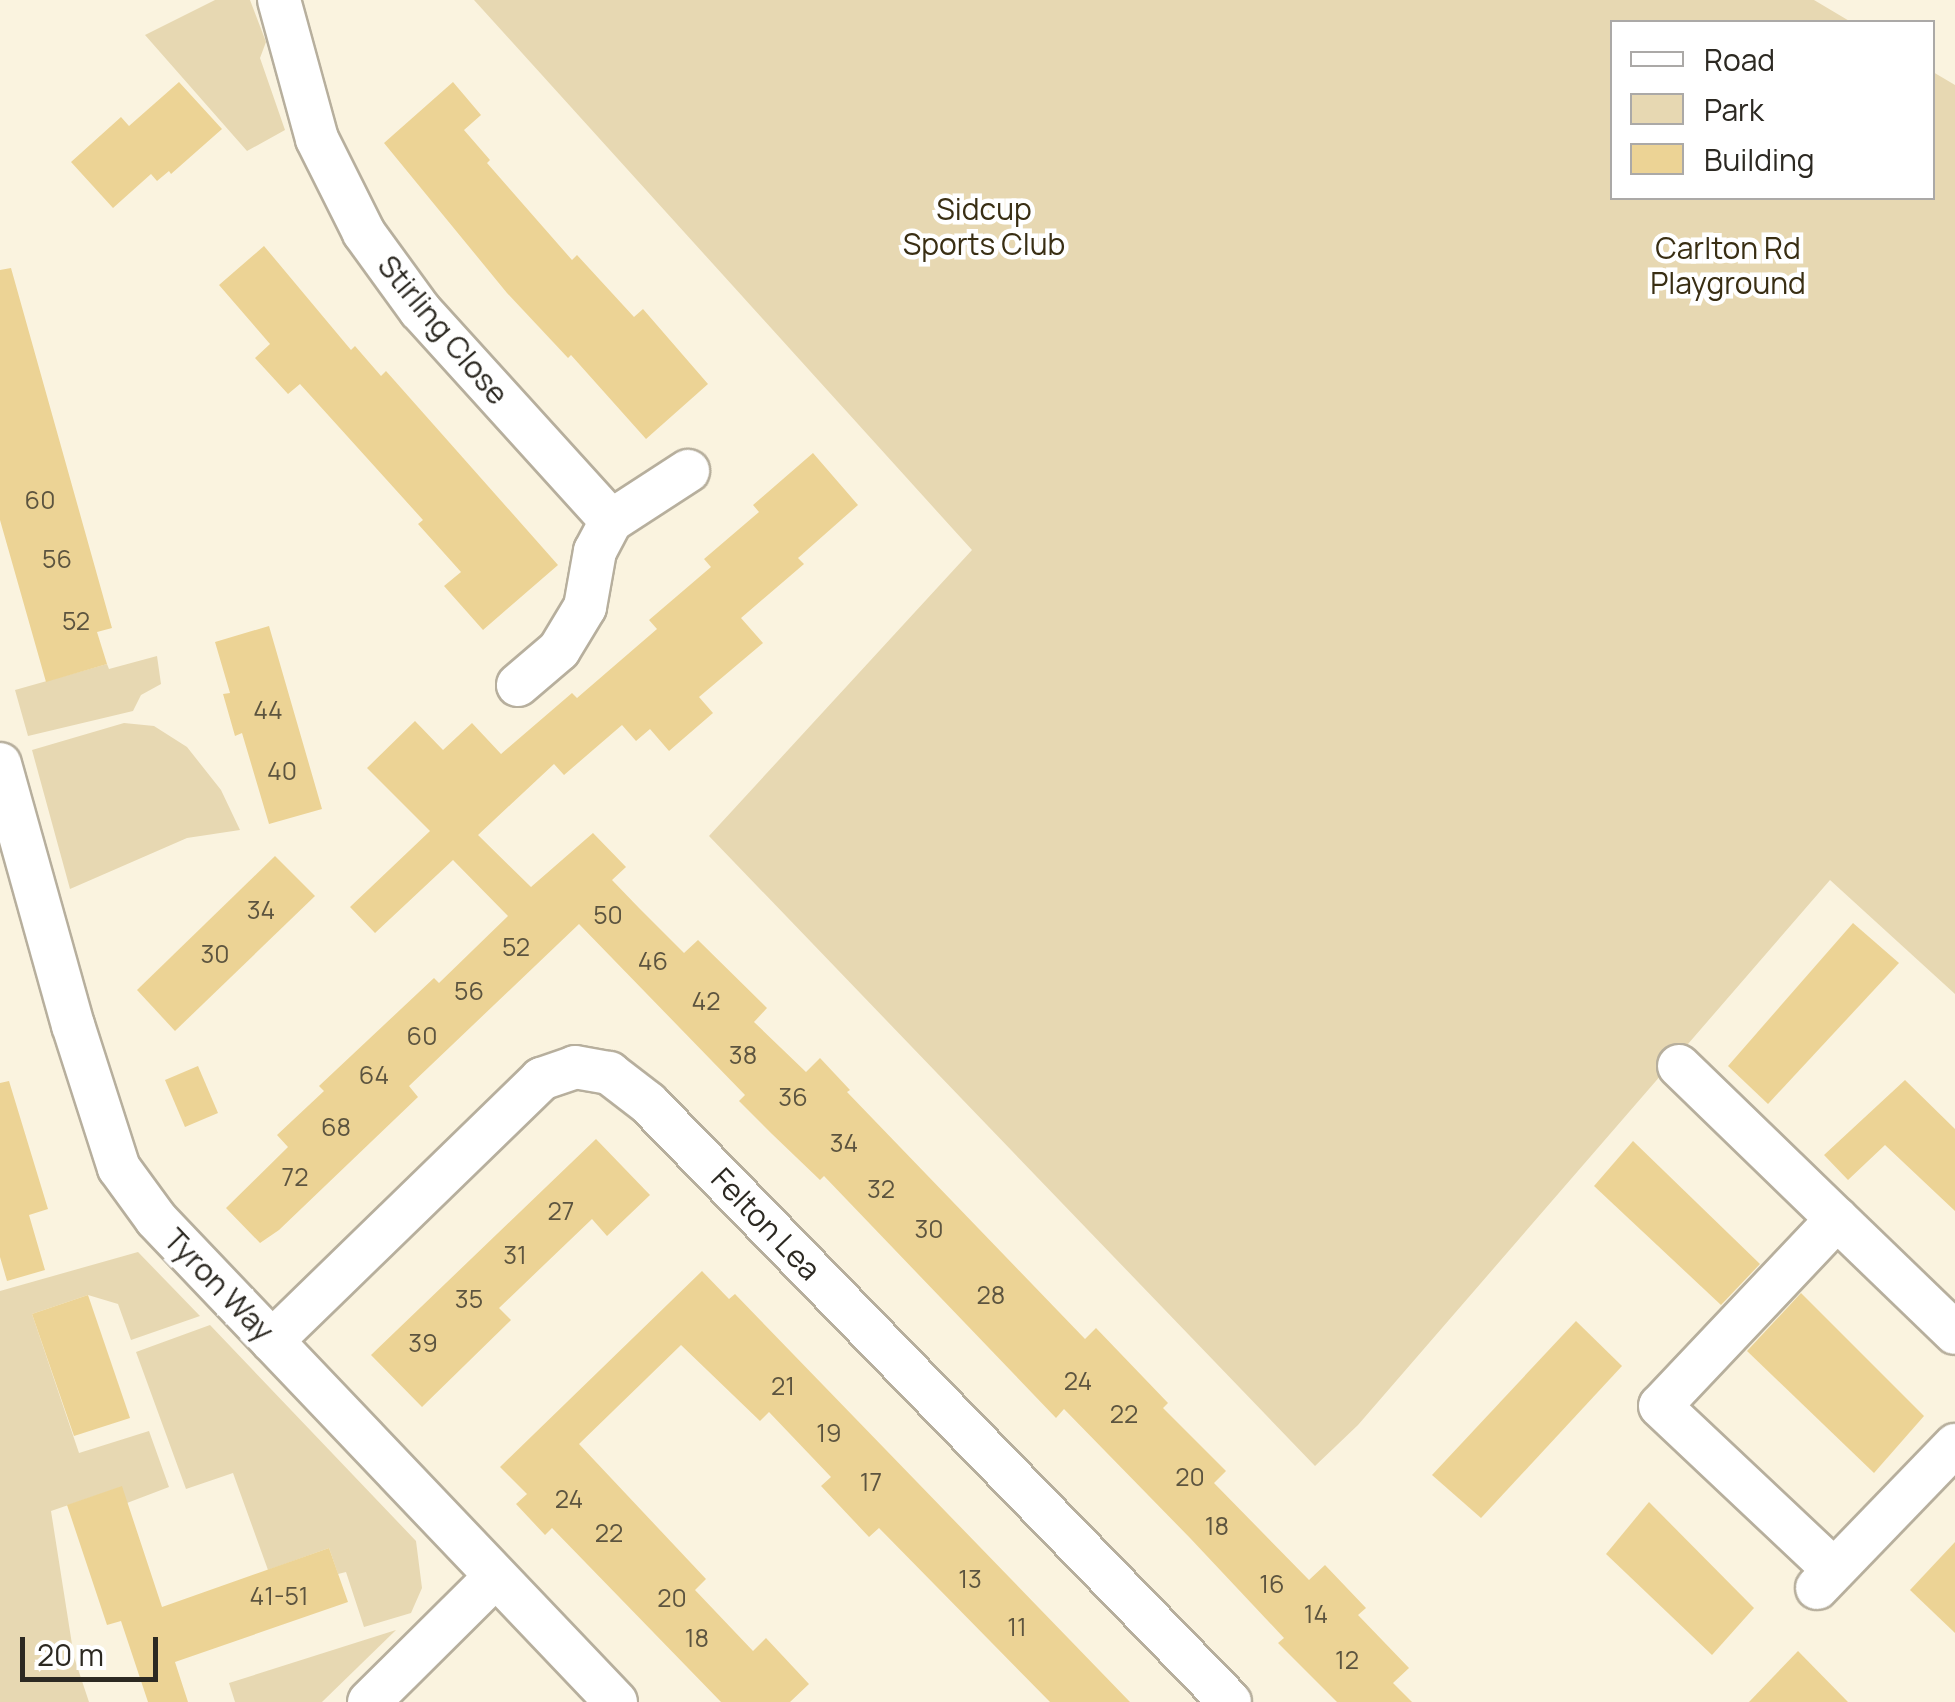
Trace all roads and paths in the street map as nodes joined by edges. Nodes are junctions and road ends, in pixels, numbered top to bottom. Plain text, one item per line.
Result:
1 (279, 0) edge
2 (688, 471) dead end
3 (611, 521) junction
4 (518, 685) dead end
5 (0, 764) edge
6 (1679, 1066) dead end
7 (1836, 1219) junction
8 (1955, 1333) edge
9 (272, 1341) junction
10 (1955, 1444) edge
11 (495, 1577) junction
12 (369, 1702) edge
13 (616, 1702) edge
14 (1230, 1702) edge

1 - 3 street, Stirling Close
2 - 3 street
3 - 4 street
5 - 9 street, Tyron Way
6 - 7 street
7 - 8 street
7 - 10 street
9 - 11 street, Tyron Way
9 - 14 street, Felton Lea
11 - 12 street
11 - 13 street, Tyron Way

